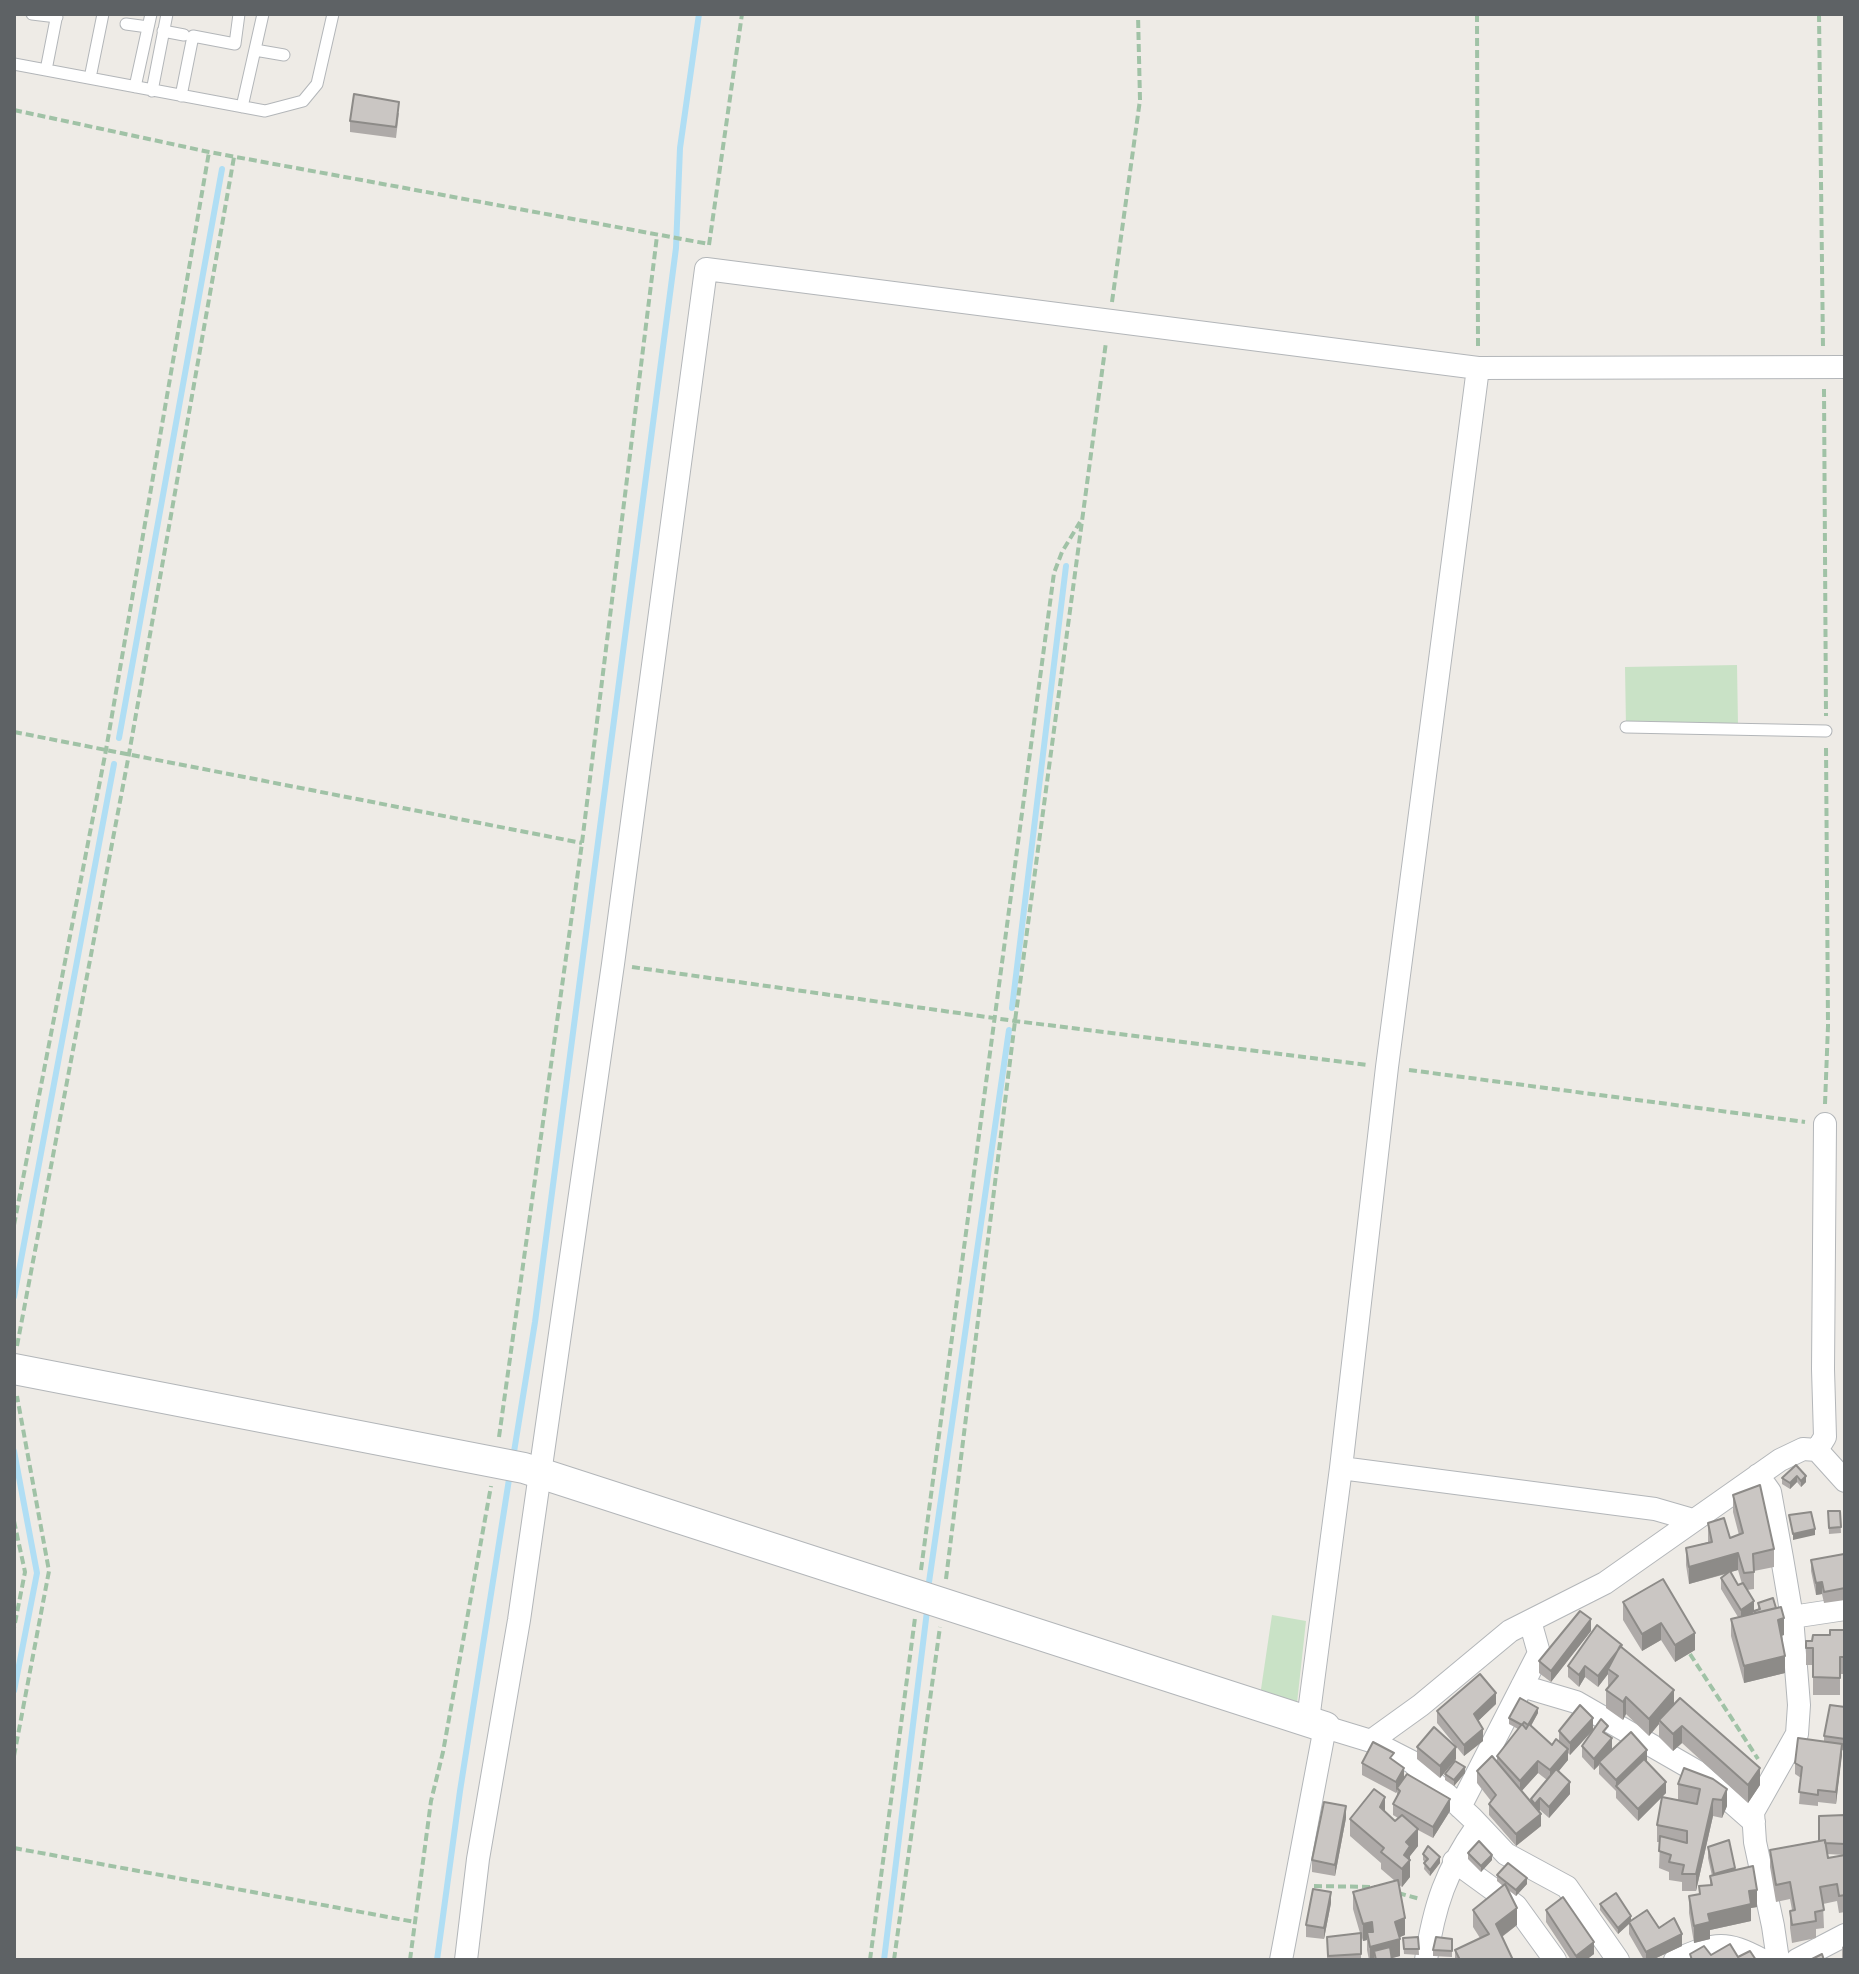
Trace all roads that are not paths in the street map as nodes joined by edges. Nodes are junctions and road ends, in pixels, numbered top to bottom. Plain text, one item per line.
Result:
1 (32, 14) edge
2 (103, 14) edge
3 (151, 14) edge
4 (167, 14) edge
5 (239, 14) edge
6 (263, 14) edge
7 (333, 14) edge
8 (57, 16) edge
9 (126, 24) dead end
10 (148, 27) junction
11 (163, 31) junction
12 (184, 35) dead end
13 (255, 50) junction
14 (284, 55) dead end
15 (14, 64) edge
16 (46, 70) junction
17 (90, 78) junction
18 (135, 87) junction
19 (152, 91) junction
20 (181, 96) junction
21 (242, 107) junction
22 (1478, 368) junction
23 (1834, 368) edge
24 (1626, 727) dead end
25 (1826, 731) road end
26 (1825, 1124) road end
27 (15, 1379) edge
28 (1817, 1450) junction
29 (517, 1467) junction
30 (1341, 1468) junction
31 (1758, 1475) junction
32 (1845, 1481) edge
33 (1693, 1520) junction
34 (1845, 1609) edge
35 (1792, 1617) junction
36 (1530, 1621) junction
37 (1522, 1686) junction
38 (1317, 1723) junction
39 (1371, 1741) junction
40 (1460, 1807) junction
41 (1754, 1822) junction
42 (1478, 1825) junction
43 (1454, 1861) junction
44 (1845, 1935) edge
45 (466, 1960) edge
46 (1281, 1960) edge
47 (1426, 1960) edge
48 (1555, 1960) edge
49 (1618, 1960) edge
50 (1675, 1960) edge
51 (1762, 1960) edge
52 (1778, 1960) edge
53 (1797, 1960) edge

1 - 8 lane
2 - 17 lane
3 - 10 lane
4 - 11 lane
5 - 20 lane
6 - 13 lane
7 - 21 lane
8 - 16 lane
9 - 10 lane
10 - 18 lane
11 - 12 lane
11 - 19 lane
13 - 14 lane
13 - 21 lane
15 - 16 lane
16 - 17 lane
17 - 18 lane
18 - 19 lane
19 - 20 lane
20 - 21 lane
22 - 23 street
22 - 29 street
22 - 30 street
24 - 25 lane
26 - 28 street
27 - 29 street
28 - 31 street
28 - 32 street
29 - 38 street
29 - 45 street
30 - 33 street
30 - 38 street
31 - 33 street
31 - 35 street
33 - 36 street
34 - 35 street
35 - 41 street
36 - 37 street
36 - 39 street
37 - 40 street
37 - 41 street
38 - 39 street
38 - 46 street
39 - 40 street
40 - 42 street
41 - 52 street
42 - 43 street
42 - 49 street
43 - 47 street
43 - 48 street
44 - 53 street
50 - 51 street

